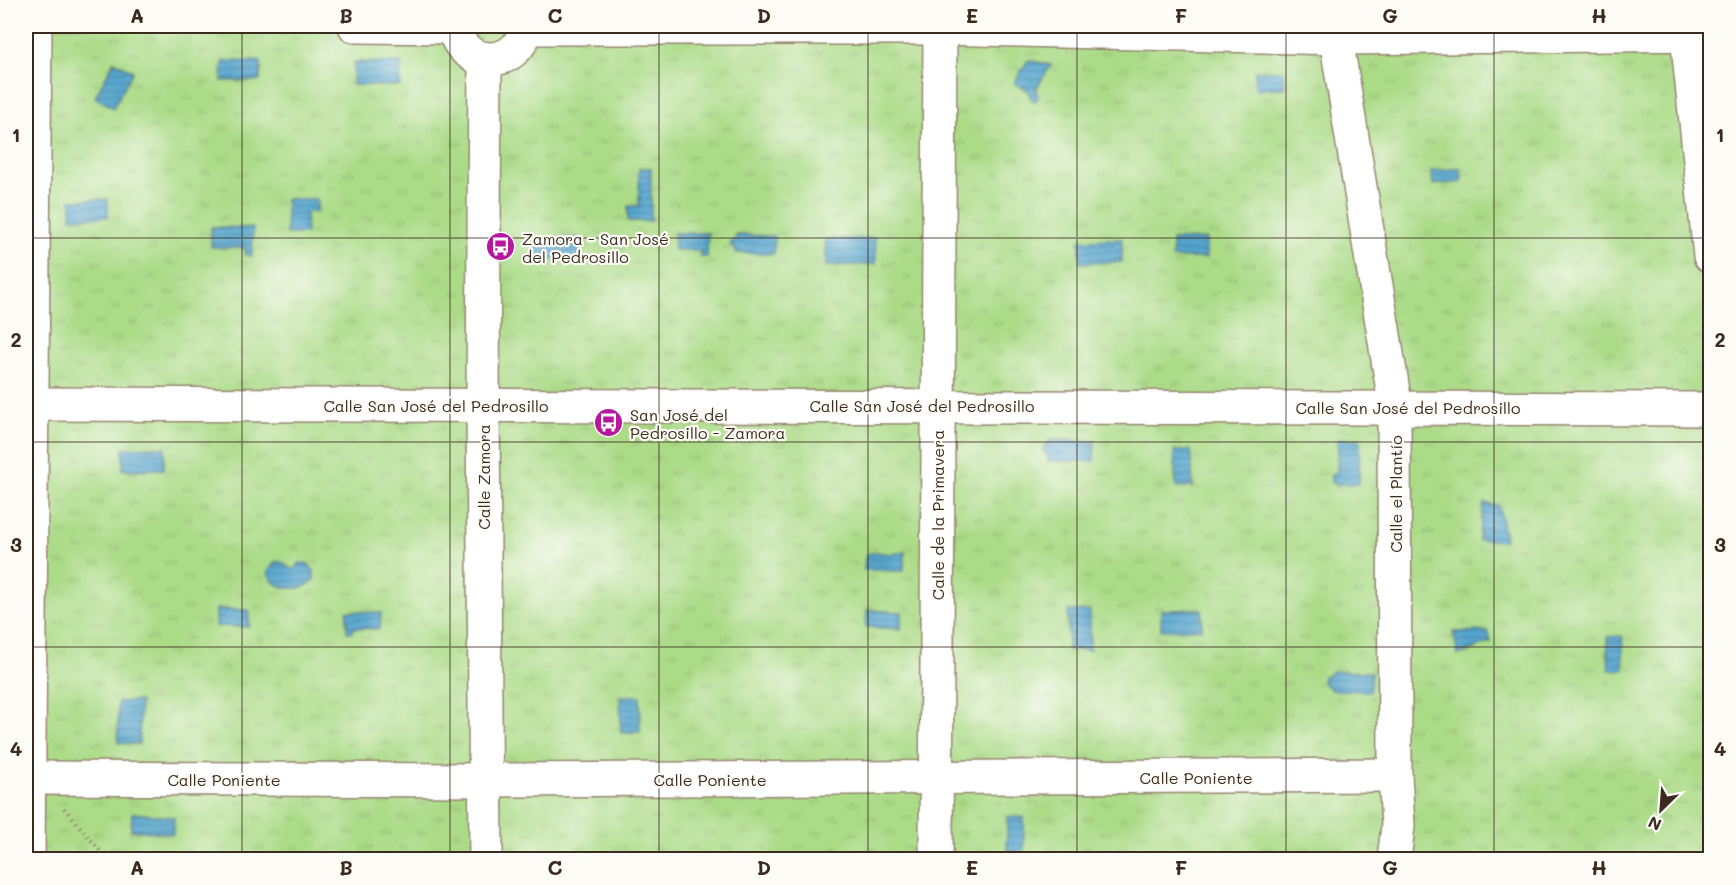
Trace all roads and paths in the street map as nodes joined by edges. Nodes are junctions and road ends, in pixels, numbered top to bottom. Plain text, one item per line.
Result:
1 (35, 26) edge
2 (355, 26) edge
3 (454, 26) edge
4 (526, 27) edge
5 (940, 27) edge
6 (1694, 31) edge
7 (1335, 32) edge
8 (485, 59) junction
9 (1710, 256) edge
10 (29, 404) edge
11 (483, 405) junction
12 (938, 405) junction
13 (1395, 406) junction
14 (1710, 409) edge
15 (1395, 775) junction
16 (27, 778) edge
17 (937, 778) junction
18 (485, 780) junction
19 (28, 860) edge
20 (108, 860) edge
21 (486, 860) edge
22 (936, 860) edge
23 (1394, 860) edge

1 - 10 street
2 - 3 street
3 - 8 street
4 - 5 street
4 - 8 street
5 - 7 street
5 - 12 street, Calle de la Primavera
6 - 7 street
6 - 9 street
7 - 13 street, Calle el Plantío
8 - 11 street, Calle Zamora
10 - 11 street, Calle San José del Pedrosillo
10 - 16 street
11 - 12 street, Calle San José del Pedrosillo
11 - 18 street, Calle Zamora
12 - 13 street, Calle San José del Pedrosillo
12 - 17 street, Calle de la Primavera
13 - 14 street, Calle San José del Pedrosillo
13 - 15 street, Calle el Plantío
15 - 17 street, Calle Poniente
15 - 23 street, Calle el Plantío
16 - 18 street, Calle Poniente
16 - 19 street
16 - 20 path
17 - 18 street, Calle Poniente
17 - 22 street, Calle de la Primavera
18 - 21 street, Calle Zamora

